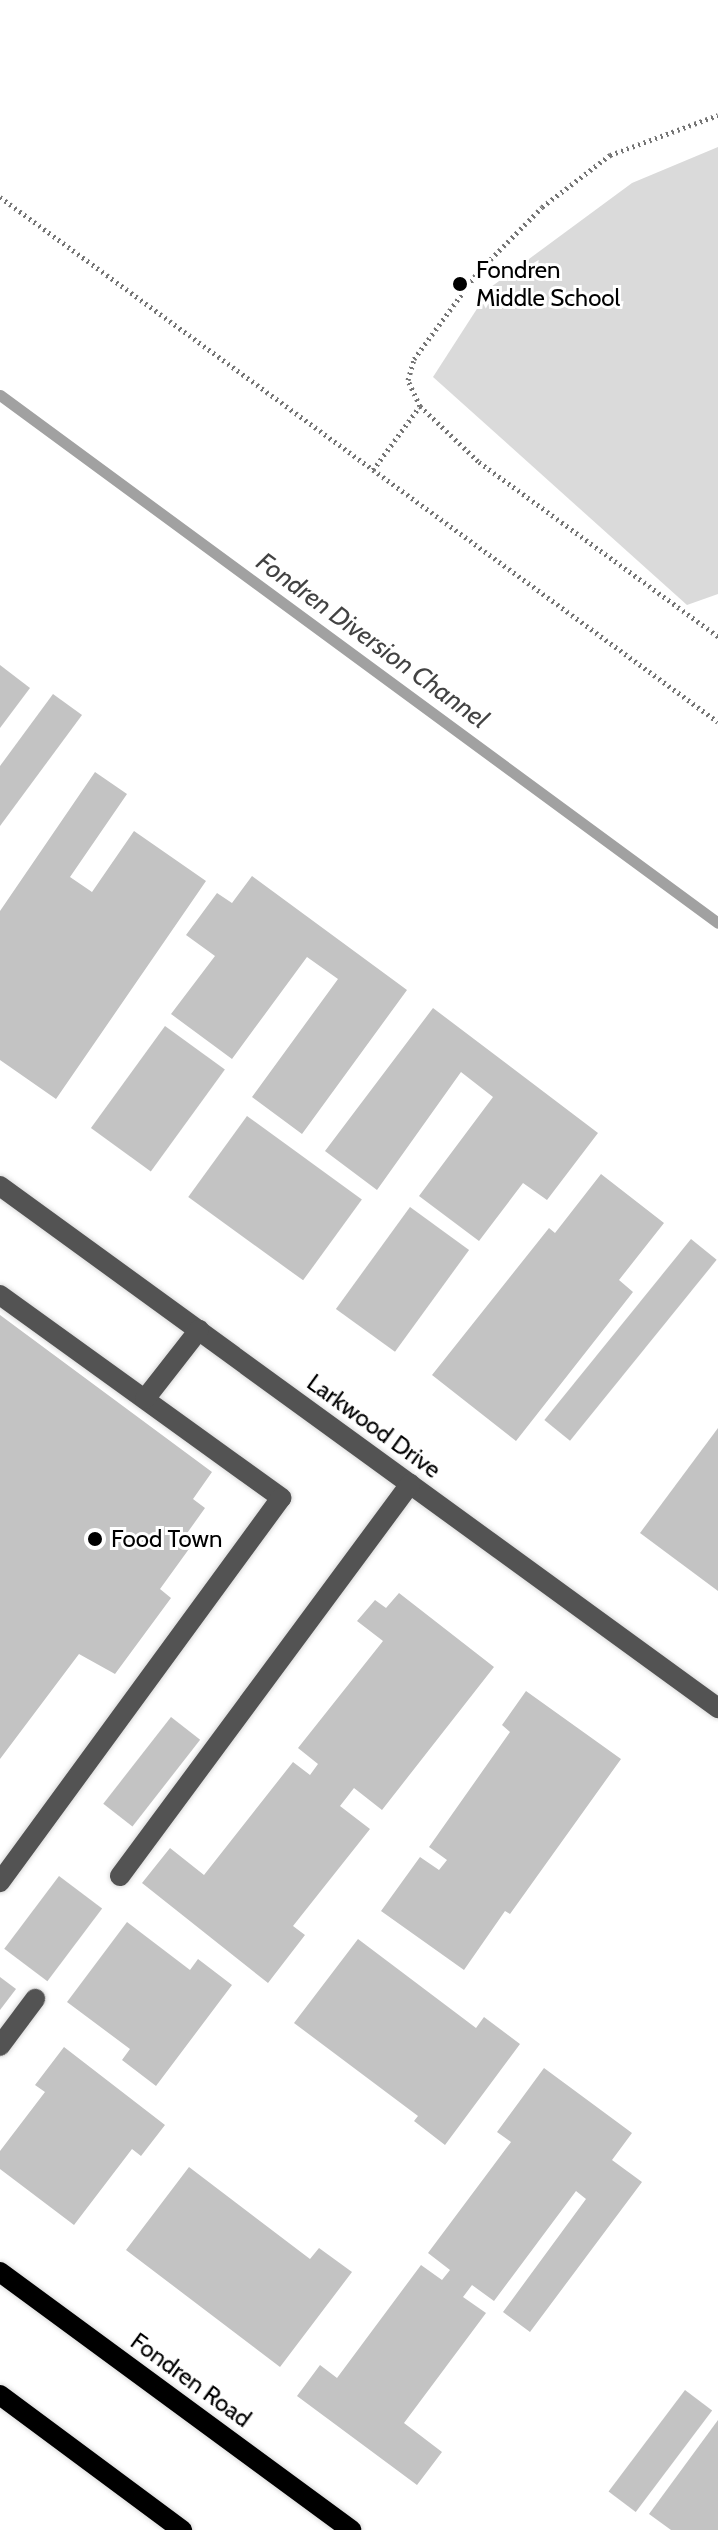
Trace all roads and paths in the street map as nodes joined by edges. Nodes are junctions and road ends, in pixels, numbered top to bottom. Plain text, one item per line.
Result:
1 (718, 115) edge
2 (0, 197) edge
3 (420, 406) junction
4 (373, 470) junction
5 (718, 636) edge
6 (718, 722) edge
7 (0, 1186) edge
8 (0, 1295) edge
9 (199, 1330) junction
10 (145, 1399) junction
11 (410, 1484) junction
12 (718, 1708) edge
13 (120, 1876) dead end
14 (0, 1882) edge
15 (35, 1999) dead end
16 (0, 2046) edge
17 (0, 2272) edge
18 (0, 2395) edge
19 (182, 2530) edge
20 (351, 2530) edge

1 - 3 path
2 - 4 path
3 - 4 path
3 - 5 path
4 - 6 path
7 - 9 street, Larkwood Drive
8 - 10 street
9 - 10 street
9 - 11 street, Larkwood Drive
10 - 14 street
11 - 12 street, Larkwood Drive
11 - 13 street
15 - 16 street
17 - 20 main road, Fondren Road
18 - 19 main road

